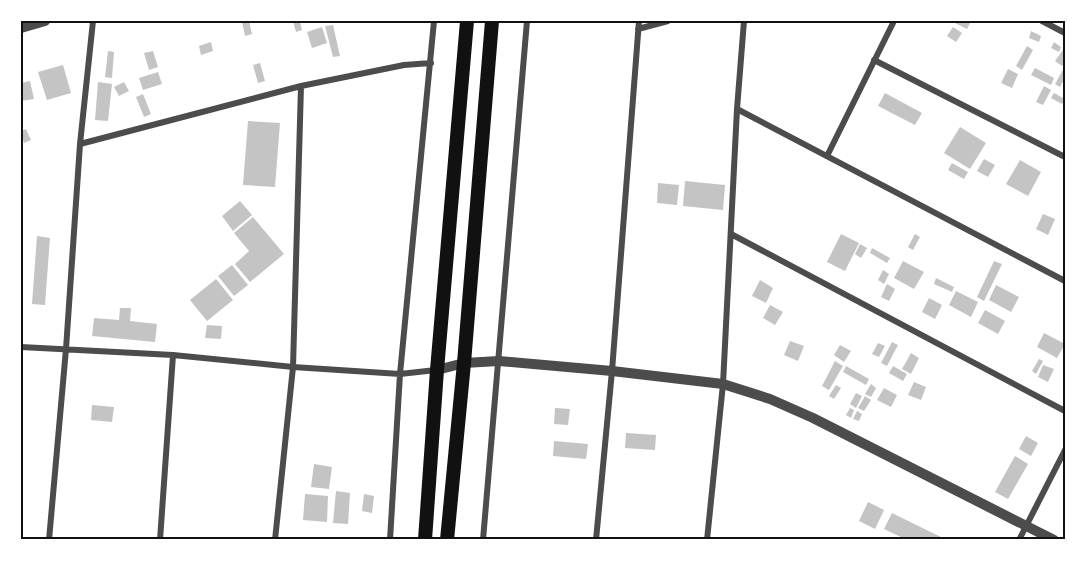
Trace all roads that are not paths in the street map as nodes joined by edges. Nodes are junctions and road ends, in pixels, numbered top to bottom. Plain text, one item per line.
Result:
1 (45, 21) edge
2 (93, 21) edge
3 (434, 21) edge
4 (467, 21) edge
5 (492, 21) edge
6 (527, 21) edge
7 (639, 21) edge
8 (668, 21) edge
9 (744, 21) edge
10 (894, 21) edge
11 (1042, 21) edge
12 (25, 25) edge
13 (638, 29) junction
14 (1065, 33) edge
15 (874, 60) junction
16 (431, 63) junction
17 (301, 86) junction
18 (737, 109) junction
19 (80, 144) junction
20 (827, 156) junction
21 (1065, 157) edge
22 (731, 234) junction
23 (1065, 281) edge
24 (21, 347) edge
25 (66, 350) junction
26 (173, 355) junction
27 (500, 361) junction
28 (464, 363) junction
29 (292, 367) junction
30 (437, 370) junction
31 (612, 371) junction
32 (400, 374) junction
33 (723, 384) junction
34 (1065, 411) edge
35 (1065, 450) edge
36 (1026, 525) junction
37 (49, 540) edge
38 (160, 540) edge
39 (275, 540) edge
40 (390, 540) edge
41 (425, 540) edge
42 (447, 540) edge
43 (483, 540) edge
44 (596, 540) edge
45 (707, 540) edge
46 (1018, 540) edge
47 (1054, 540) edge

1 - 12 street
2 - 19 street
3 - 16 street
4 - 30 highway
5 - 28 highway
6 - 27 street
7 - 13 street
8 - 13 street
9 - 18 street
10 - 15 street
11 - 14 street
13 - 31 street
15 - 20 street
15 - 21 street
16 - 17 street
16 - 32 street
17 - 19 street
17 - 29 street
18 - 20 street
18 - 22 street
19 - 25 street
20 - 23 street
22 - 33 street
22 - 34 street
24 - 25 street
25 - 26 street
25 - 37 street
26 - 29 street
26 - 38 street
27 - 28 street
27 - 31 street
27 - 43 street
28 - 30 street
28 - 42 highway
29 - 32 street
29 - 39 street
30 - 32 street
30 - 41 highway
31 - 33 street
31 - 44 street
32 - 40 street
33 - 36 street
33 - 45 street
35 - 36 street
36 - 46 street
36 - 47 street

